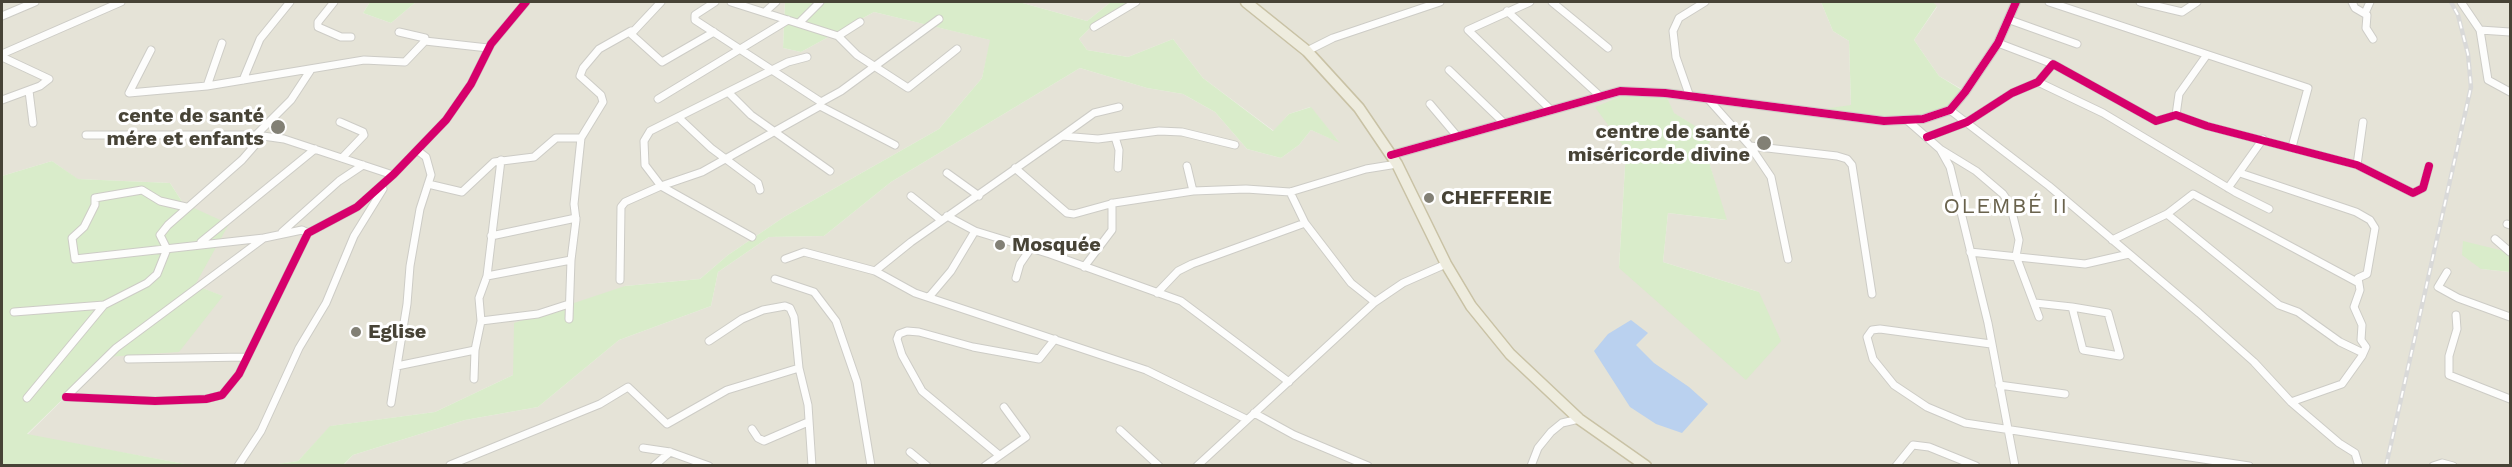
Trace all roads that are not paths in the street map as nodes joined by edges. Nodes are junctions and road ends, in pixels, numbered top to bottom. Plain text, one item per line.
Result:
1 (35, 2) edge
2 (121, 2) edge
3 (290, 2) edge
4 (334, 2) edge
5 (526, 2) edge
6 (661, 2) edge
7 (715, 2) edge
8 (731, 2) edge
9 (776, 2) edge
10 (820, 2) edge
11 (1136, 2) edge
12 (1245, 2) edge
13 (1418, 2) edge
14 (1440, 2) edge
15 (1530, 2) edge
16 (1552, 2) edge
17 (1705, 2) edge
18 (2016, 2) edge
19 (2049, 2) edge
20 (2140, 2) edge
21 (2197, 2) edge
22 (2352, 2) edge
23 (2370, 2) edge
24 (2461, 2) edge
25 (1422, 8) junction
26 (766, 11) junction
27 (1507, 11) junction
28 (4, 13) edge
29 (2365, 13) junction
30 (939, 19) dead end
31 (788, 20) junction
32 (2010, 20) junction
33 (860, 22) dead end
34 (799, 23) junction
35 (1094, 27) dead end
36 (2480, 30) junction
37 (632, 31) junction
38 (399, 32) dead end
39 (714, 32) junction
40 (2511, 32) edge
41 (838, 36) junction
42 (351, 37) dead end
43 (2373, 39) dead end
44 (426, 41) junction
45 (222, 43) dead end
46 (1998, 44) junction
47 (2077, 44) dead end
48 (488, 48) junction
49 (1608, 48) dead end
50 (742, 49) junction
51 (957, 49) dead end
52 (151, 50) dead end
53 (1307, 51) junction
54 (2, 55) edge
55 (2206, 56) junction
56 (807, 57) dead end
57 (2053, 64) junction
58 (875, 67) junction
59 (772, 70) junction
60 (1449, 70) dead end
61 (310, 71) junction
62 (243, 80) junction
63 (2038, 82) junction
64 (207, 86) junction
65 (29, 91) junction
66 (728, 92) junction
67 (2511, 92) edge
68 (1600, 96) junction
69 (1690, 97) junction
70 (658, 99) dead end
71 (2, 100) edge
72 (1709, 100) junction
73 (820, 104) junction
74 (1430, 104) dead end
75 (1119, 107) dead end
76 (1551, 110) junction
77 (1950, 110) junction
78 (2176, 115) junction
79 (678, 117) junction
80 (1908, 121) junction
81 (340, 122) dead end
82 (1503, 122) junction
83 (1967, 122) junction
84 (2363, 122) dead end
85 (33, 123) dead end
86 (774, 131) junction
87 (86, 135) dead end
88 (260, 135) junction
89 (1062, 136) junction
90 (1457, 136) junction
91 (1114, 137) junction
92 (1927, 137) junction
93 (581, 138) junction
94 (2263, 139) junction
95 (895, 145) dead end
96 (1235, 145) dead end
97 (1750, 146) junction
98 (2292, 147) junction
99 (315, 149) junction
100 (1940, 149) junction
101 (417, 150) junction
102 (342, 158) junction
103 (727, 158) junction
104 (501, 160) junction
105 (1394, 160) junction
106 (363, 165) junction
107 (2357, 165) junction
108 (1187, 166) dead end
109 (2429, 166) dead end
110 (1015, 168) junction
111 (1119, 168) dead end
112 (830, 171) dead end
113 (947, 173) dead end
114 (2240, 173) junction
115 (394, 174) junction
116 (428, 184) junction
117 (661, 186) junction
118 (2228, 188) junction
119 (760, 190) dead end
120 (1193, 191) junction
121 (1290, 192) junction
122 (911, 196) dead end
123 (979, 196) junction
124 (1112, 203) junction
125 (186, 207) junction
126 (2269, 209) dead end
127 (2167, 214) junction
128 (576, 218) junction
129 (944, 218) junction
130 (1305, 223) junction
131 (975, 231) junction
132 (281, 233) junction
133 (308, 233) junction
134 (491, 236) junction
135 (752, 237) dead end
136 (264, 238) junction
137 (2495, 239) dead end
138 (2112, 240) junction
139 (199, 243) junction
140 (1031, 248) junction
141 (167, 249) junction
142 (1970, 252) junction
143 (2511, 252) edge
144 (2129, 254) junction
145 (2016, 256) junction
146 (785, 259) dead end
147 (1788, 259) dead end
148 (571, 260) junction
149 (1446, 264) junction
150 (1084, 267) junction
151 (875, 271) junction
152 (2447, 272) dead end
153 (488, 276) junction
154 (1016, 278) dead end
155 (775, 279) dead end
156 (620, 280) dead end
157 (2357, 282) junction
158 (1157, 293) junction
159 (1872, 294) dead end
160 (929, 297) junction
161 (1375, 302) junction
162 (2035, 303) junction
163 (569, 304) junction
164 (104, 305) junction
165 (2072, 307) junction
166 (14, 312) dead end
167 (2456, 315) dead end
168 (2039, 317) dead end
169 (2511, 317) edge
170 (569, 319) dead end
171 (481, 321) junction
172 (1055, 339) junction
173 (709, 341) dead end
174 (1991, 344) junction
175 (475, 350) junction
176 (2363, 353) junction
177 (246, 357) junction
178 (128, 359) dead end
179 (397, 366) junction
180 (799, 368) junction
181 (474, 380) dead end
182 (1289, 382) junction
183 (1999, 385) junction
184 (2065, 394) dead end
185 (27, 398) dead end
186 (2511, 399) edge
187 (2291, 402) junction
188 (391, 403) dead end
189 (1004, 407) dead end
190 (1254, 413) junction
191 (1578, 418) junction
192 (1246, 419) junction
193 (808, 422) junction
194 (752, 429) dead end
195 (1120, 430) dead end
196 (2007, 430) junction
197 (643, 448) dead end
198 (670, 452) junction
199 (910, 452) dead end
200 (999, 455) junction
201 (2190, 455) junction
202 (238, 465) edge
203 (450, 465) edge
204 (654, 465) edge
205 (708, 465) edge
206 (812, 465) edge
207 (871, 465) edge
208 (927, 465) edge
209 (985, 465) edge
210 (1159, 465) edge
211 (1197, 465) edge
212 (1368, 465) edge
213 (1531, 465) edge
214 (1646, 465) edge
215 (1896, 465) edge
216 (1976, 465) edge
217 (2015, 465) edge
218 (2193, 465) edge
219 (2246, 465) edge
220 (2359, 465) edge
221 (2433, 465) edge
222 (2453, 465) edge

1 - 28 street
2 - 54 street
3 - 62 street
4 - 42 street
5 - 48 street
6 - 37 street
7 - 39 street
8 - 26 street
9 - 26 street
10 - 34 street
11 - 35 street
12 - 53 highway
13 - 25 street
14 - 25 street
15 - 27 street
16 - 49 street
17 - 69 street
18 - 32 street
19 - 55 street
20 - 21 street
22 - 29 street
23 - 29 street
24 - 36 street
25 - 53 street
26 - 31 street
27 - 68 street
27 - 76 street
29 - 43 street
30 - 58 street
31 - 34 street
31 - 50 street
32 - 46 street
32 - 47 street
33 - 41 street
34 - 41 street
36 - 40 street
36 - 67 street
37 - 39 street
37 - 93 street
38 - 44 street
39 - 50 street
41 - 58 street
44 - 48 street
44 - 61 street
45 - 64 street
46 - 57 street
46 - 77 street
48 - 101 street
50 - 59 street
50 - 70 street
51 - 58 street
52 - 64 street
53 - 105 highway
54 - 65 street
55 - 78 street
55 - 98 street
56 - 59 street
57 - 63 street
57 - 78 street
58 - 73 street
59 - 66 street
59 - 73 street
60 - 82 street
61 - 62 street
61 - 88 street
62 - 64 street
63 - 83 street
63 - 118 street
65 - 71 street
65 - 85 street
66 - 79 street
66 - 86 street
68 - 69 street
68 - 76 street
69 - 72 street
72 - 80 street
72 - 97 street
73 - 86 street
73 - 95 street
74 - 90 street
75 - 89 street
76 - 82 street
77 - 80 street
77 - 83 street
78 - 94 street
79 - 103 street
79 - 117 street
80 - 92 street
81 - 102 street
82 - 90 street
83 - 92 street
83 - 138 street
84 - 107 street
86 - 103 street
86 - 112 street
87 - 88 street
88 - 99 street
88 - 125 street
89 - 91 street
89 - 110 street
90 - 105 street
91 - 96 street
91 - 111 street
92 - 100 street
93 - 104 street
93 - 128 street
94 - 98 street
94 - 114 street
97 - 147 street
97 - 159 street
98 - 107 street
99 - 102 street
99 - 139 street
100 - 142 street
100 - 145 street
101 - 115 street
101 - 116 street
102 - 106 street
103 - 117 street
103 - 119 street
104 - 116 street
104 - 134 street
105 - 121 street
105 - 149 highway
106 - 115 street
106 - 132 street
107 - 109 street
108 - 120 street
110 - 123 street
110 - 124 street
113 - 123 street
114 - 118 street
114 - 157 street
115 - 133 street
115 - 202 street
116 - 179 street
117 - 135 street
117 - 156 street
118 - 126 street
120 - 121 street
120 - 124 street
121 - 130 street
122 - 129 street
123 - 129 street
124 - 150 street
125 - 141 street
125 - 141 street
127 - 138 street
127 - 157 street
127 - 176 street
128 - 134 street
128 - 148 street
129 - 131 street
129 - 151 street
130 - 158 street
130 - 161 street
131 - 140 street
131 - 160 street
132 - 133 street
132 - 136 street
133 - 177 street
134 - 153 street
136 - 139 street
136 - 177 street
137 - 143 street
138 - 144 street
139 - 141 street
140 - 150 street
140 - 154 street
141 - 164 street
142 - 145 street
142 - 174 street
144 - 145 street
144 - 187 street
145 - 162 street
146 - 151 street
148 - 153 street
148 - 163 street
149 - 161 street
149 - 191 highway
150 - 158 street
151 - 160 street
152 - 169 street
153 - 171 street
155 - 207 street
157 - 176 street
158 - 182 street
160 - 172 street
161 - 182 street
162 - 165 street
162 - 168 street
163 - 170 street
163 - 171 street
164 - 166 street
164 - 185 street
165 - 165 street
167 - 186 street
171 - 175 street
172 - 192 street
172 - 200 street
173 - 180 street
174 - 183 street
174 - 196 street
175 - 179 street
175 - 181 street
176 - 187 street
177 - 178 street
179 - 188 street
180 - 193 street
180 - 203 street
182 - 190 street
183 - 184 street
183 - 196 street
187 - 220 street
189 - 200 street
190 - 192 street
190 - 212 street
191 - 213 street
191 - 214 highway
192 - 211 street
193 - 194 street
193 - 206 street
195 - 210 street
196 - 201 street
196 - 217 street
197 - 198 street
198 - 204 street
198 - 205 street
199 - 208 street
200 - 209 street
201 - 218 street
201 - 219 street
215 - 216 street
221 - 222 street

